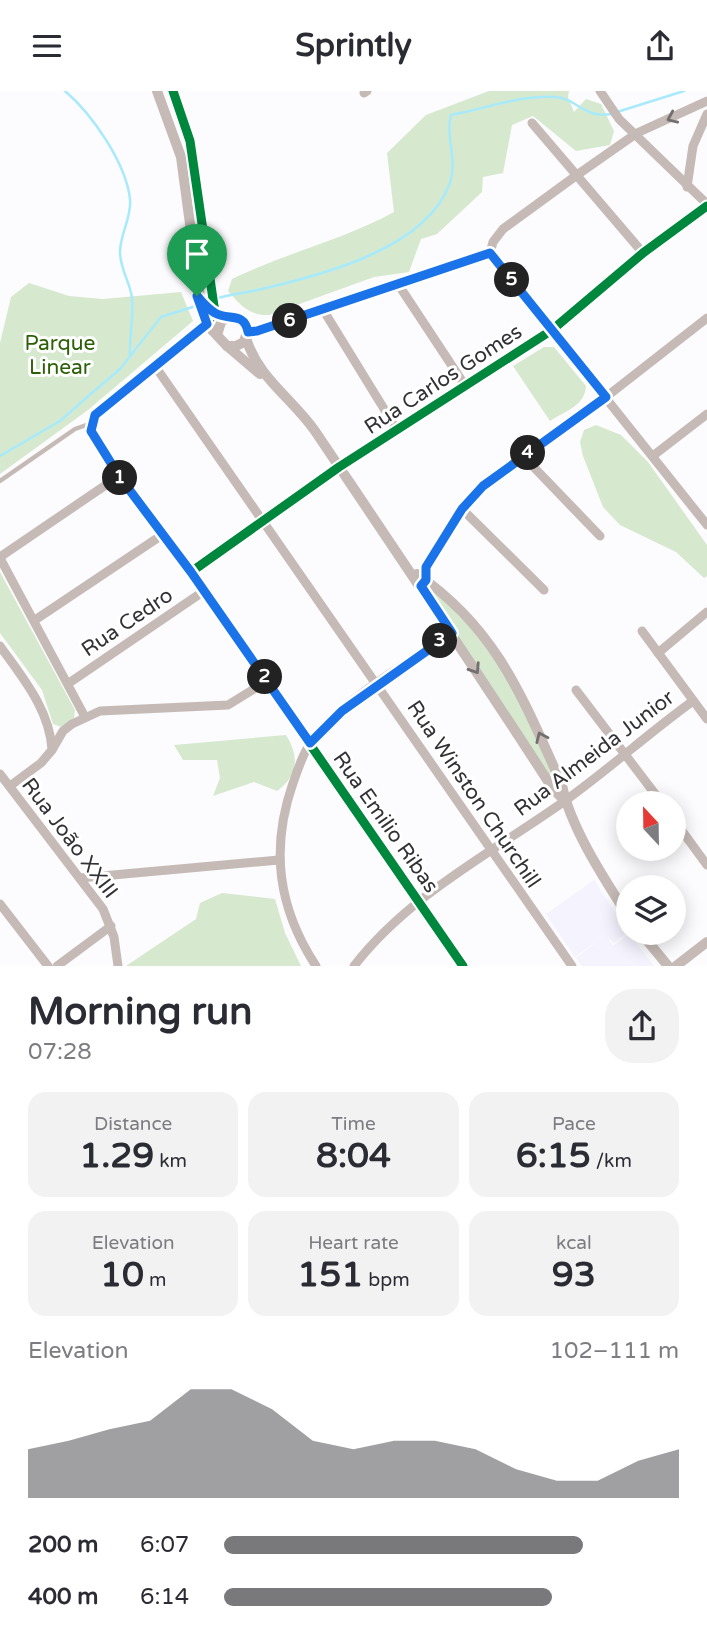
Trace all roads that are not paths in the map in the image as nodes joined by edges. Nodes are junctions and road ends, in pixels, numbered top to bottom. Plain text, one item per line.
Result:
1 (157, 91) edge
2 (173, 91) edge
3 (600, 91) edge
4 (707, 101) edge
5 (707, 114) edge
6 (532, 123) dead end
7 (637, 133) junction
8 (577, 175) junction
9 (687, 187) junction
10 (707, 205) edge
11 (490, 253) junction
12 (643, 253) junction
13 (209, 279) junction
14 (398, 284) junction
15 (198, 298) junction
16 (323, 309) junction
17 (208, 315) junction
18 (228, 317) junction
19 (707, 318) edge
20 (552, 330) junction
21 (217, 335) junction
22 (247, 335) junction
23 (228, 346) junction
24 (155, 366) junction
25 (269, 380) junction
26 (466, 387) junction
27 (606, 397) junction
28 (707, 414) edge
29 (92, 423) junction
30 (397, 430) junction
31 (654, 455) junction
32 (523, 456) junction
33 (339, 467) junction
34 (119, 476) junction
35 (0, 481) edge
36 (462, 509) junction
37 (262, 522) junction
38 (707, 524) edge
39 (162, 535) junction
40 (600, 536) dead end
41 (0, 557) edge
42 (191, 572) junction
43 (424, 583) junction
44 (544, 590) dead end
45 (204, 591) junction
46 (707, 612) edge
47 (35, 620) junction
48 (642, 631) dead end
49 (452, 633) junction
50 (0, 646) edge
51 (658, 653) junction
52 (267, 681) junction
53 (69, 683) junction
54 (378, 683) junction
55 (576, 690) dead end
56 (693, 701) junction
57 (85, 717) junction
58 (707, 719) edge
59 (310, 743) junction
60 (52, 750) junction
61 (625, 753) junction
62 (0, 774) edge
63 (10, 786) junction
64 (653, 791) edge
65 (565, 801) junction
66 (686, 836) edge
67 (491, 851) junction
68 (279, 860) junction
69 (707, 865) edge
70 (80, 878) junction
71 (616, 897) edge
72 (420, 902) junction
73 (0, 904) edge
74 (111, 926) junction
75 (707, 942) edge
76 (651, 945) edge
77 (48, 966) edge
78 (57, 966) edge
79 (118, 966) edge
80 (316, 966) edge
81 (354, 966) edge
82 (463, 966) edge
83 (572, 966) edge
84 (668, 966) edge
85 (676, 966) edge

1 - 15 street
2 - 13 street
3 - 7 street
4 -> 7 street
5 - 9 street
6 - 8 street
7 - 8 street
7 - 9 street
8 - 11 street
8 - 12 street
9 - 10 street
10 - 12 street, Rua Carlos Gomes
11 - 14 street
11 - 20 street
12 - 20 street, Rua Carlos Gomes
13 - 15 street
13 - 17 street
14 - 16 street
14 - 26 street
15 - 17 street
16 - 22 street
16 - 30 street
17 - 18 street
17 - 21 street
17 - 24 street
18 - 21 street
18 - 22 street
19 - 27 street
20 - 26 street, Rua Carlos Gomes
20 - 27 street
21 - 23 street
22 - 23 street
22 - 25 street
23 - 25 street
24 - 29 street
24 - 37 street, Rua Winston Churchill
25 - 33 street
26 - 30 street, Rua Carlos Gomes
27 - 31 street
27 - 32 street
28 - 31 street
29 - 34 street, Rua Emilio Ribas
29 - 35 lane
30 - 33 street, Rua Carlos Gomes
31 - 38 street
32 - 36 street
32 - 40 street
33 - 37 street, Rua Carlos Gomes
33 - 43 street
34 - 39 street, Rua Emilio Ribas
34 - 41 street
36 - 43 street
36 - 44 street
37 - 42 street, Rua Carlos Gomes
37 - 54 street, Rua Winston Churchill
39 - 42 street, Rua Emilio Ribas
39 - 47 street
41 - 47 street
42 - 45 street, Rua Emilio Ribas
43 - 49 street
65 -> 43 street
45 - 52 street, Rua Emilio Ribas
45 - 53 street, Rua Cedro
46 - 51 street
47 - 53 street
48 - 51 street
49 - 54 street
49 -> 65 street
50 - 60 street
51 - 56 street
52 - 57 street
52 - 59 street, Rua Emilio Ribas
53 - 57 street
54 - 59 street
54 - 67 street, Rua Winston Churchill
55 - 61 street
56 - 58 street
56 - 61 street, Rua Almeida Junior
57 - 60 street
59 - 68 street
59 - 72 street, Rua Emilio Ribas
60 - 63 street
61 - 64 street
61 - 65 street, Rua Almeida Junior
62 - 63 street, Rua João XXIII
63 - 70 street, Rua João XXIII
65 - 67 street, Rua Almeida Junior
65 - 71 street
66 - 69 street
67 - 72 street, Rua Almeida Junior
67 - 83 street, Rua Winston Churchill
68 - 70 street
68 - 80 street
70 - 74 street, Rua João XXIII
72 - 81 street, Rua Almeida Junior
72 - 82 street, Rua Emilio Ribas
73 - 77 street
74 - 78 street
74 - 79 street, Rua João XXIII
75 - 85 street
76 - 84 street

